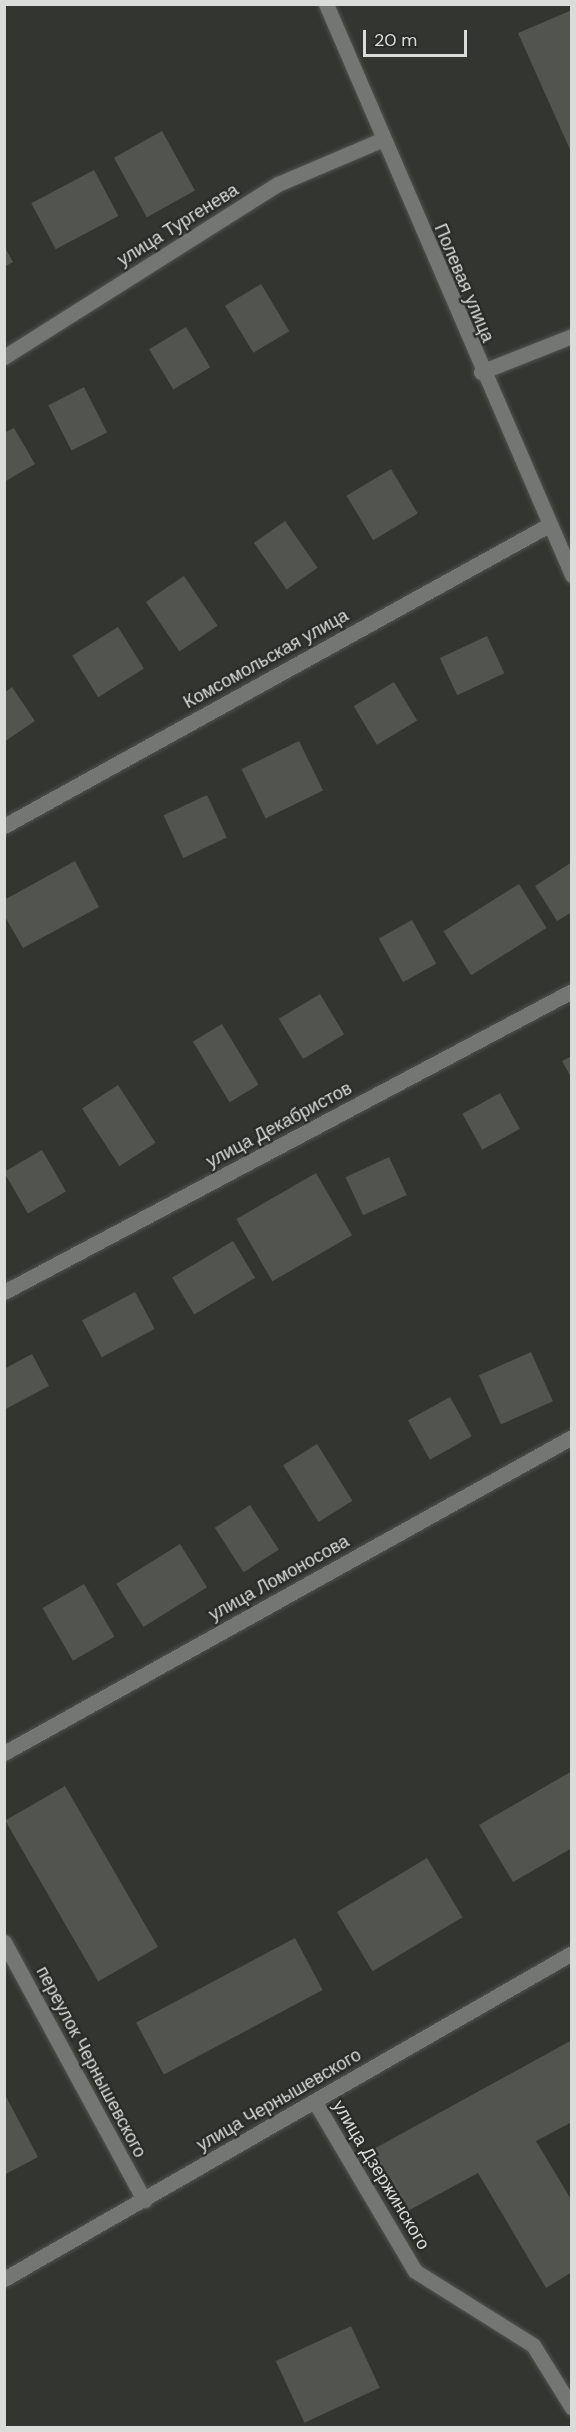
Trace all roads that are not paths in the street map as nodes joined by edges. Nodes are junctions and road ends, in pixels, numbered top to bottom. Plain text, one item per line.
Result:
1 (326, 4) edge
2 (381, 140) junction
3 (572, 336) edge
4 (4, 357) edge
5 (481, 372) junction
6 (547, 526) junction
7 (570, 567) edge
8 (4, 825) edge
9 (572, 992) edge
10 (4, 1292) edge
11 (572, 1437) edge
12 (4, 1753) edge
13 (4, 1942) edge
14 (572, 1953) edge
15 (315, 2102) junction
16 (144, 2200) junction
17 (4, 2279) edge
18 (572, 2408) edge

1 - 2 street, Полевая улица
2 - 4 street, улица Тургенева
2 - 5 street, Полевая улица
3 - 5 street
5 - 6 street, Полевая улица
6 - 7 street, Полевая улица
6 - 8 street, Комсомольская улица
9 - 10 street, улица Декабристов
11 - 12 street, улица Ломоносова
13 - 16 street, переулок Чернышевского
14 - 15 street, улица Чернышевского
15 - 16 street, улица Чернышевского
15 - 18 street, улица Дзержинского
16 - 17 street, улица Чернышевского

